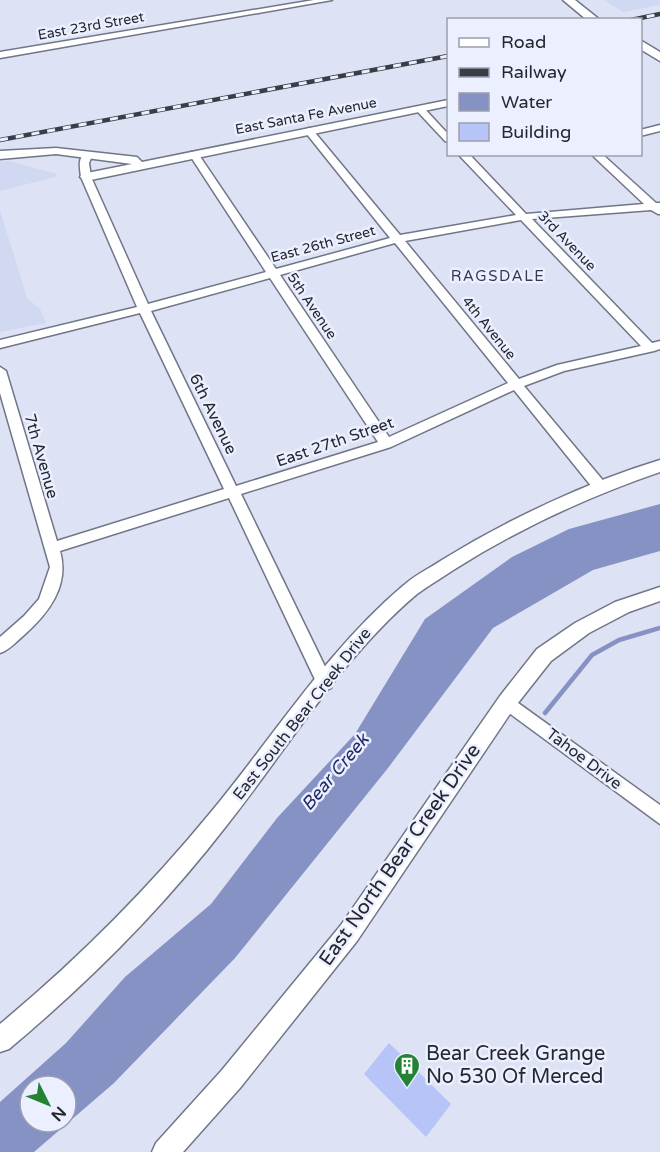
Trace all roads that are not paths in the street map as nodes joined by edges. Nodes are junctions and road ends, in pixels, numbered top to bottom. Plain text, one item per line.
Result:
1 (328, 0) edge
2 (568, 0) edge
3 (582, 0) edge
4 (592, 18) edge
5 (606, 18) edge
6 (642, 44) edge
7 (642, 53) edge
8 (0, 55) edge
9 (660, 57) edge
10 (660, 66) edge
11 (447, 103) edge
12 (420, 109) junction
13 (660, 128) edge
14 (309, 131) junction
15 (642, 132) edge
16 (447, 138) edge
17 (194, 154) junction
18 (0, 155) edge
19 (87, 156) junction
20 (465, 156) edge
21 (598, 156) edge
22 (169, 159) junction
23 (86, 177) junction
24 (658, 209) edge
25 (523, 217) junction
26 (397, 239) junction
27 (272, 273) junction
28 (144, 309) junction
29 (0, 344) edge
30 (655, 346) edge
31 (0, 371) edge
32 (516, 384) junction
33 (386, 444) junction
34 (660, 466) edge
35 (601, 488) junction
36 (233, 493) junction
37 (50, 549) junction
38 (660, 594) edge
39 (0, 646) edge
40 (325, 683) junction
41 (507, 702) junction
42 (660, 816) edge
43 (0, 1040) edge
44 (165, 1152) edge

1 - 8 street, East 23rd Street
2 - 4 main road
3 - 5 main road
6 - 9 main road
7 - 10 main road
11 - 12 street, East Santa Fe Avenue
12 - 14 street, East Santa Fe Avenue
12 - 16 street
13 - 15 street
14 - 17 street, East Santa Fe Avenue
14 - 26 street, 4th Avenue
17 - 22 street, East Santa Fe Avenue
17 - 27 street, 5th Avenue
18 - 19 street, East Santa Fe Avenue
19 - 22 street, East Santa Fe Avenue
19 - 23 street, 6th Avenue
20 - 25 street, 3rd Avenue
21 - 24 street
22 - 23 street, East Santa Fe Avenue
23 - 28 street, 6th Avenue
24 - 25 street, East 26th Street
25 - 26 street, East 26th Street
25 - 30 street, 3rd Avenue
26 - 27 street, East 26th Street
26 - 32 street, 4th Avenue
27 - 28 street, East 26th Street
27 - 33 street, 5th Avenue
28 - 29 street, East 26th Street
28 - 36 street, 6th Avenue
30 - 32 street, East 27th Street
31 - 37 street, 7th Avenue
32 - 33 street, East 27th Street
32 - 35 street, 4th Avenue
33 - 36 street, East 27th Street
34 - 35 street, East South Bear Creek Drive
35 - 40 street, East South Bear Creek Drive
36 - 37 street, East 27th Street
36 - 40 street, 6th Avenue
37 - 39 street, 7th Avenue
38 - 41 street, East North Bear Creek Drive
40 - 43 street, East South Bear Creek Drive
41 - 42 street, Tahoe Drive
41 - 44 street, East North Bear Creek Drive

